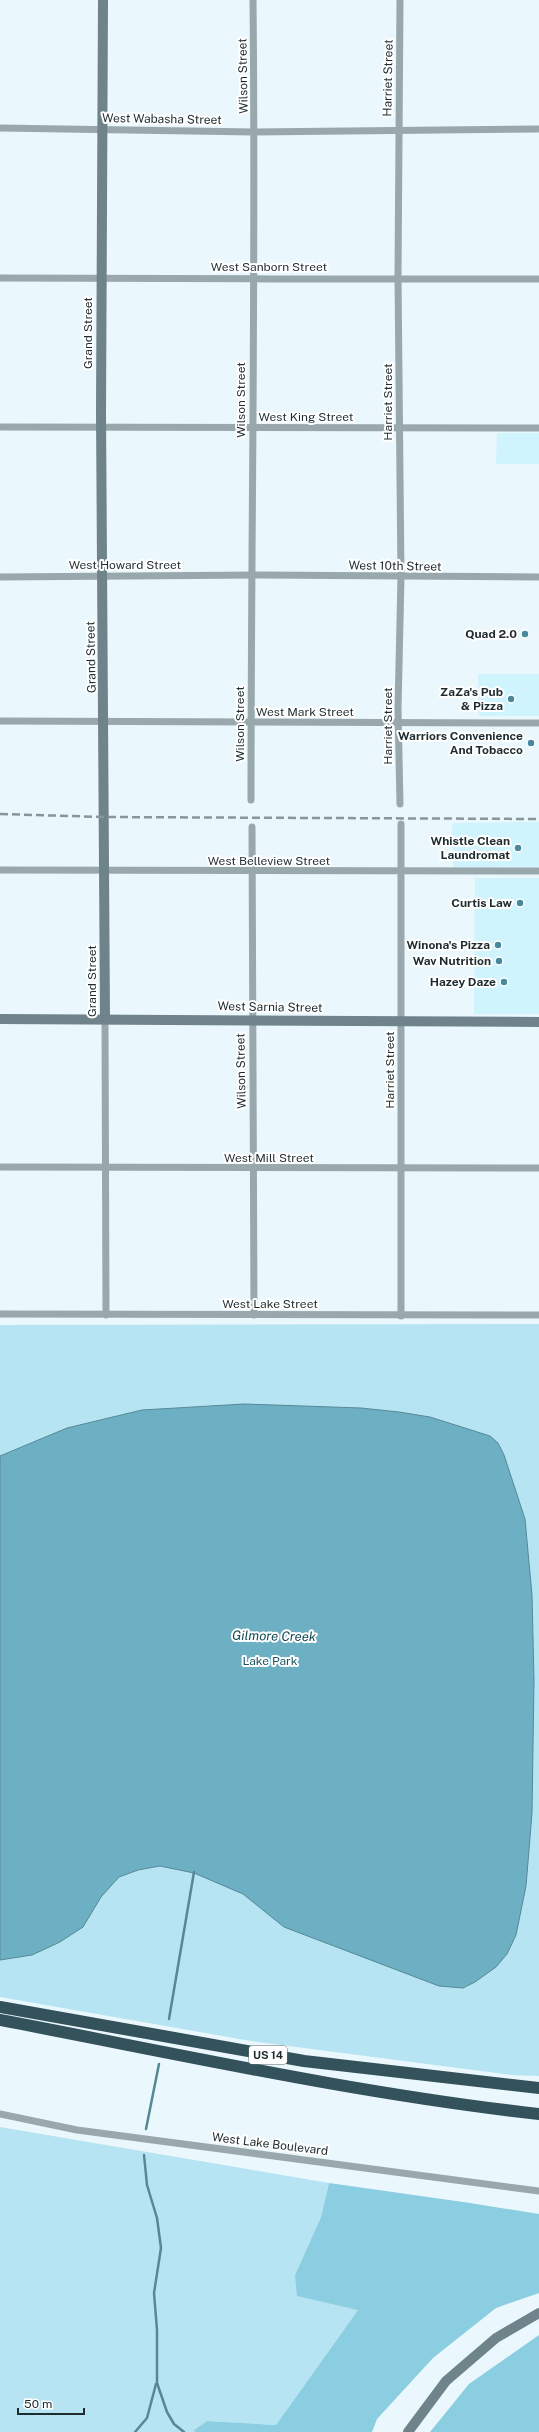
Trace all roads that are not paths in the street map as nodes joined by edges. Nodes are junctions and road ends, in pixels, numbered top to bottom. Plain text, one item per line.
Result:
1 (104, 0) edge
2 (253, 0) edge
3 (400, 0) edge
4 (0, 128) edge
5 (103, 129) junction
6 (539, 129) edge
7 (398, 131) junction
8 (254, 132) junction
9 (398, 277) junction
10 (0, 278) edge
11 (253, 279) junction
12 (539, 279) edge
13 (101, 280) junction
14 (0, 427) edge
15 (101, 427) junction
16 (252, 428) junction
17 (539, 428) edge
18 (399, 429) junction
19 (250, 576) junction
20 (0, 577) edge
21 (103, 577) junction
22 (401, 577) junction
23 (539, 577) edge
24 (0, 722) edge
25 (104, 723) junction
26 (251, 723) junction
27 (399, 723) junction
28 (539, 723) edge
29 (251, 800) dead end
30 (400, 804) dead end
31 (401, 824) dead end
32 (252, 827) dead end
33 (0, 870) edge
34 (539, 871) edge
35 (105, 872) junction
36 (253, 872) junction
37 (400, 872) junction
38 (106, 1018) junction
39 (0, 1019) edge
40 (251, 1020) junction
41 (401, 1021) junction
42 (539, 1022) edge
43 (0, 1167) edge
44 (106, 1167) junction
45 (401, 1168) junction
46 (539, 1168) edge
47 (254, 1169) junction
48 (0, 1314) edge
49 (106, 1314) junction
50 (254, 1315) junction
51 (401, 1316) junction
52 (539, 1316) edge
53 (0, 2007) edge
54 (0, 2020) edge
55 (539, 2088) edge
56 (0, 2114) edge
57 (539, 2114) edge
58 (539, 2191) edge
59 (539, 2313) edge
60 (408, 2432) edge

1 - 5 street, Grand Street
2 - 8 street, Wilson Street
3 - 7 street, Harriet Street
4 - 5 street, West Wabasha Street
5 - 8 street, West Wabasha Street
5 - 13 street, Grand Street
6 - 7 street, West Wabasha Street
7 - 8 street, West Wabasha Street
7 - 9 street, Harriet Street
8 - 11 street, Wilson Street
9 - 11 street, West Sanborn Street
9 - 12 street, West Sanborn Street
9 - 18 street, Harriet Street
10 - 13 street, West Sanborn Street
11 - 13 street, West Sanborn Street
11 - 16 street, Wilson Street
13 - 15 street, Grand Street
14 - 15 street, West King Street
15 - 16 street, West King Street
15 - 21 street, Grand Street
16 - 18 street, West King Street
16 - 19 street, Wilson Street
17 - 18 street, West King Street
18 - 22 street, Harriet Street
19 - 21 street, West Howard Street
19 - 22 street, West 10th Street
19 - 26 street, Wilson Street
20 - 21 street, West Howard Street
21 - 25 street, Grand Street
22 - 23 street, West 10th Street
22 - 27 street, Harriet Street
24 - 25 street, West Mark Street
25 - 26 street, West Mark Street
25 - 35 street, Grand Street
26 - 27 street, West Mark Street
26 - 29 street, Wilson Street
27 - 28 street, West Mark Street
27 - 30 street, Harriet Street
31 - 37 street, Harriet Street
32 - 36 street, Wilson Street
33 - 35 street, West Belleview Street
34 - 37 street, West Belleview Street
35 - 36 street, West Belleview Street
35 - 38 street, Grand Street
36 - 37 street, West Belleview Street
36 - 40 street, Wilson Street
37 - 41 street, Harriet Street
38 - 39 street, West Sarnia Street
38 - 40 street, West Sarnia Street
38 - 44 street, Grand Street
40 - 41 street, West Sarnia Street
40 - 47 street, Wilson Street
41 - 42 street, West Sarnia Street
41 - 45 street, Harriet Street
43 - 44 street, West Mill Street
44 - 47 street, West Mill Street
44 - 49 street, Grand Street
45 - 46 street, West Mill Street
45 - 47 street, West Mill Street
45 - 51 street, Harriet Street
47 - 50 street, Wilson Street
48 - 49 street, West Lake Street
49 - 50 street, West Lake Street
50 - 51 street, West Lake Street
51 - 52 street, West Lake Street
53 - 55 highway, US 14
54 - 57 highway, US 14
56 - 58 street, West Lake Boulevard
59 - 60 street

